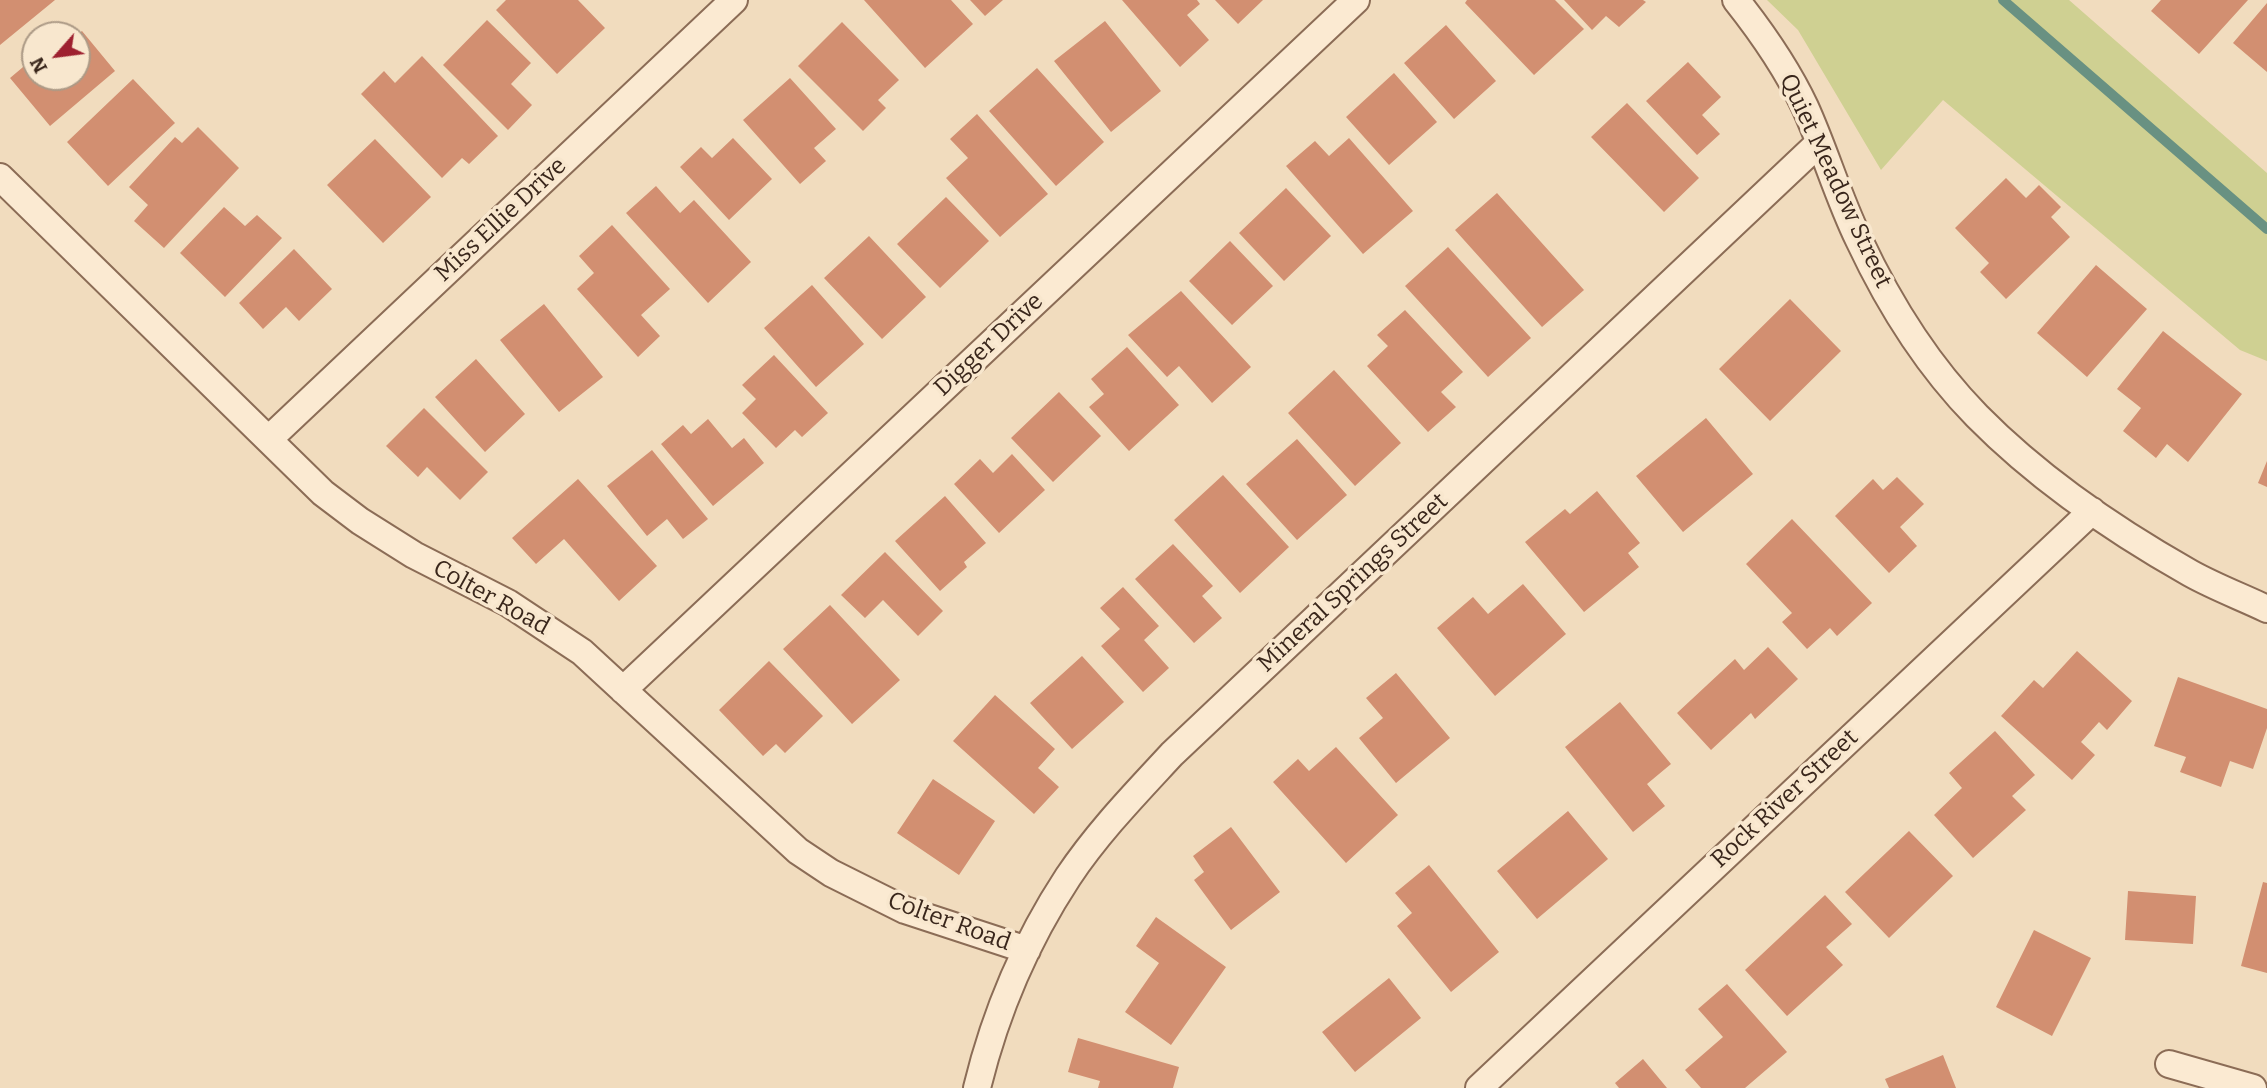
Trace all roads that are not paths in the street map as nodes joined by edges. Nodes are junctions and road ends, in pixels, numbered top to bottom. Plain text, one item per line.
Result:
1 (734, 0) edge
2 (1356, 0) edge
3 (1737, 0) edge
4 (1819, 144) junction
5 (0, 177) edge
6 (269, 439) junction
7 (2092, 511) junction
8 (2267, 610) edge
9 (623, 690) junction
10 (1027, 950) junction
11 (2169, 1065) dead end
12 (977, 1088) edge
13 (1479, 1088) edge
14 (2253, 1088) edge

1 - 6 street, Miss Ellie Drive
2 - 9 street, Digger Drive
3 - 4 street, Quiet Meadow Street
4 - 7 street, Quiet Meadow Street
4 - 10 street, Mineral Springs Street
5 - 6 street, Colter Road
6 - 9 street, Colter Road
7 - 8 street, Quiet Meadow Street
7 - 13 street, Rock River Street
9 - 10 street, Colter Road
10 - 12 street, Mineral Springs Street
11 - 14 street

